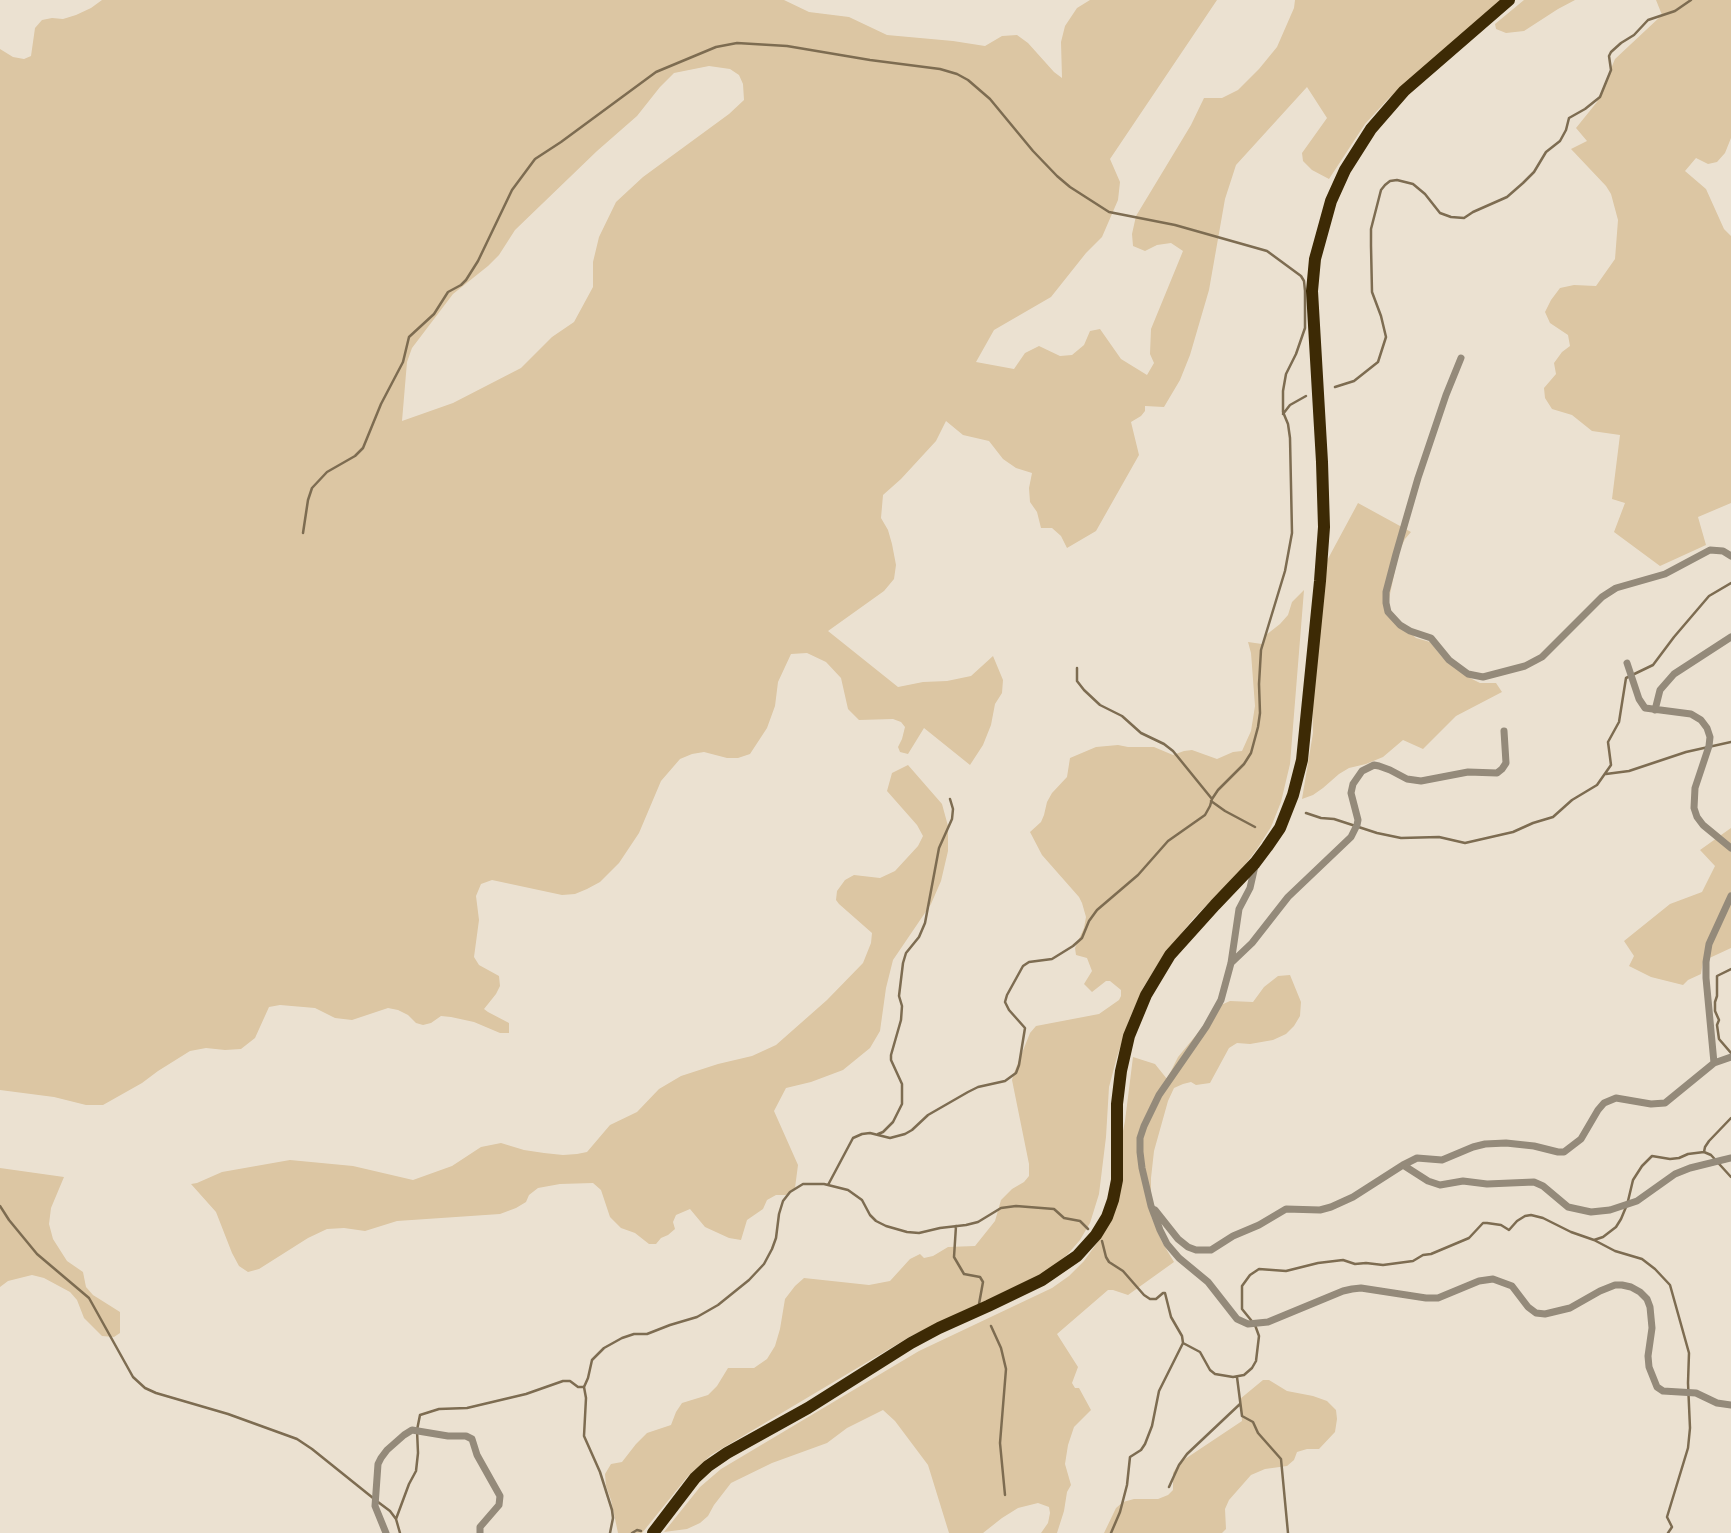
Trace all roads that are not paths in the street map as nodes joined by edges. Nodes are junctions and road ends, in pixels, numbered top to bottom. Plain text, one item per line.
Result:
1 (1509, 0) edge
2 (1461, 358) dead end
3 (1731, 556) edge
4 (1731, 638) edge
5 (1627, 663) dead end
6 (1655, 710) junction
7 (1504, 731) dead end
8 (1731, 848) edge
9 (1255, 863) junction
10 (1731, 896) edge
11 (1231, 963) junction
12 (1731, 1056) edge
13 (1714, 1063) junction
14 (1731, 1158) edge
15 (1402, 1165) junction
16 (1151, 1206) junction
17 (1731, 1405) edge
18 (386, 1533) edge
19 (480, 1533) edge
20 (652, 1533) edge

1 - 9 highway
2 - 3 street
4 - 6 street
5 - 6 street
6 - 8 street
7 - 11 street
9 - 11 street
9 - 20 highway
10 - 13 street
11 - 16 street
12 - 13 street
13 - 15 street
14 - 15 street
15 - 16 street
16 - 17 street
18 - 19 street

